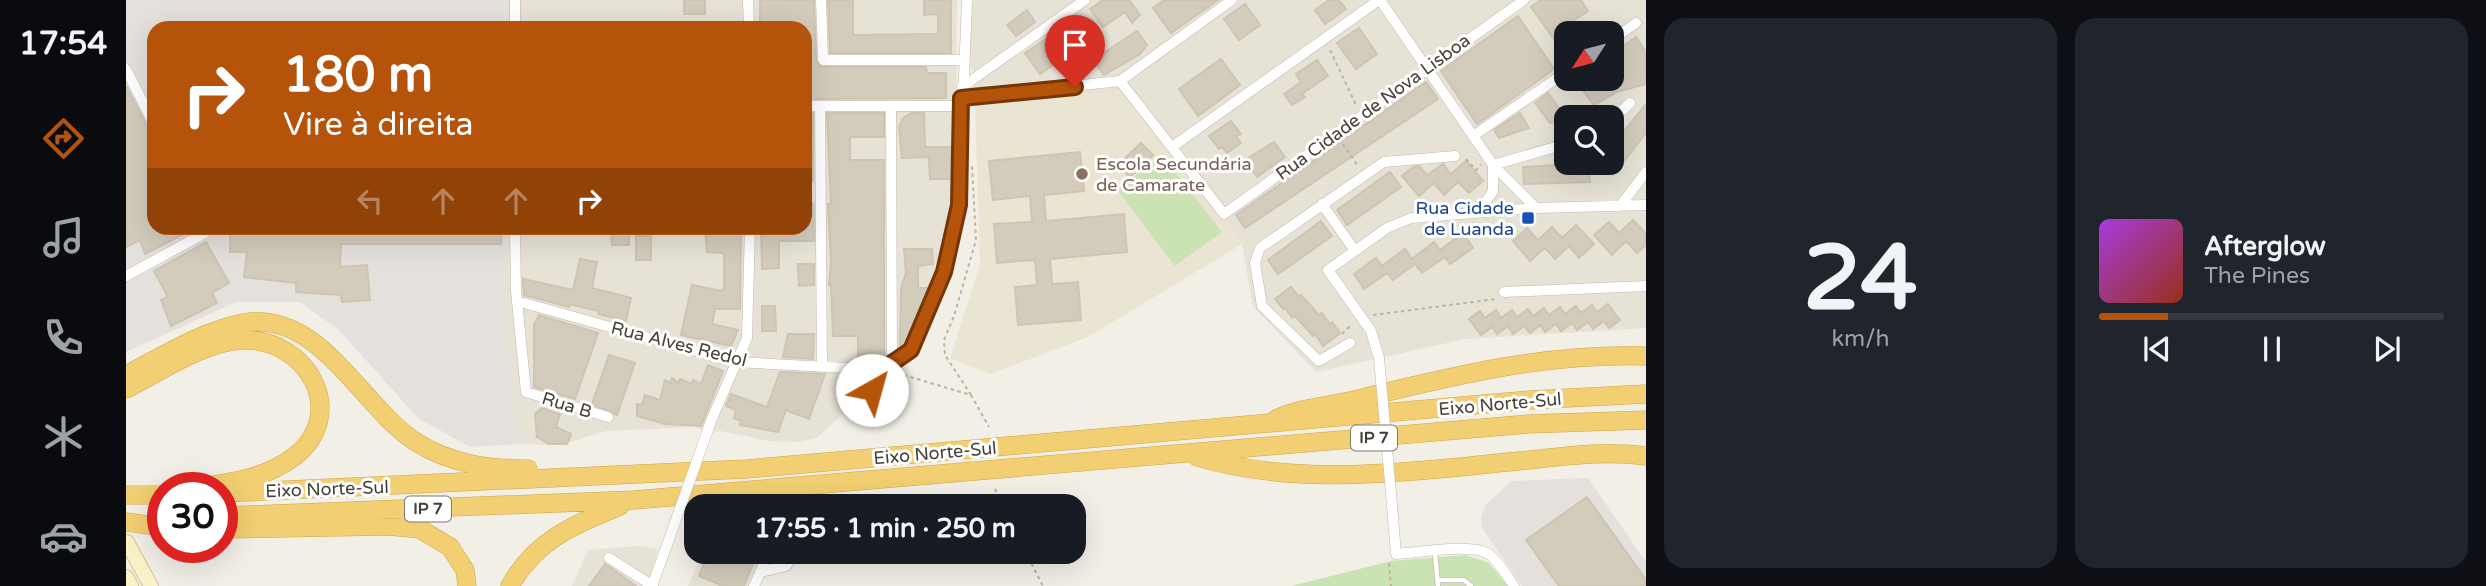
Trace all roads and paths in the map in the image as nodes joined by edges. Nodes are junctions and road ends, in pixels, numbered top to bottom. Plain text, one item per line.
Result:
1 (515, 0) edge
2 (748, 0) edge
3 (821, 0) edge
4 (967, 0) edge
5 (1085, 0) edge
6 (1232, 0) edge
7 (1379, 0) edge
8 (1524, 0) edge
9 (515, 21) edge
10 (749, 21) edge
11 (1636, 23) dead end
12 (1624, 32) edge
13 (1320, 42) junction
14 (963, 60) junction
15 (1427, 67) junction
16 (126, 69) edge
17 (1554, 80) edge
18 (1120, 81) junction
19 (961, 97) junction
20 (1630, 103) dead end
21 (812, 106) edge
22 (820, 106) junction
23 (891, 106) junction
24 (1624, 109) edge
25 (147, 110) edge
26 (1360, 115) junction
27 (1335, 134) junction
28 (1473, 136) junction
29 (1172, 146) junction
30 (1554, 147) edge
31 (972, 153) dead end
32 (1455, 156) joint
33 (1493, 165) junction
34 (1476, 170) dead end
35 (1646, 172) edge
36 (1364, 175) junction
37 (1322, 204) junction
38 (1646, 205) edge
39 (1620, 206) junction
40 (1536, 208) junction
41 (1479, 212) junction
42 (201, 235) edge
43 (515, 235) edge
44 (750, 235) edge
45 (1355, 251) junction
46 (126, 276) edge
47 (1646, 286) edge
48 (1504, 292) joint
49 (517, 301) junction
50 (1362, 317) junction
51 (1349, 343) joint
52 (1646, 356) edge
53 (735, 362) junction
54 (822, 366) junction
55 (889, 367) junction
56 (126, 375) edge
57 (126, 389) edge
58 (872, 390) dead end
59 (1646, 394) edge
60 (971, 395) junction
61 (608, 417) dead end
62 (1646, 420) edge
63 (1266, 425) junction
64 (989, 427) dead end
65 (1187, 454) junction
66 (1646, 456) edge
67 (577, 477) junction
68 (238, 480) edge
69 (995, 489) dead end
70 (238, 492) edge
71 (147, 494) edge
72 (997, 494) edge
73 (126, 495) edge
74 (634, 500) junction
75 (238, 515) edge
76 (147, 519) edge
77 (126, 521) edge
78 (147, 524) edge
79 (238, 528) edge
80 (127, 542) edge
81 (1435, 552) junction
82 (609, 558) dead end
83 (764, 564) edge
84 (787, 564) edge
85 (1032, 564) edge
86 (760, 572) junction
87 (126, 577) edge
88 (1438, 583) edge
89 (131, 586) edge
90 (151, 586) edge
91 (467, 586) edge
92 (510, 586) edge
93 (652, 586) edge
94 (754, 586) edge
95 (1044, 586) edge
96 (1471, 586) edge
97 (1514, 586) edge

1 - 9 street
2 - 10 street
3 - 14 street
4 - 14 street
5 - 19 street
6 - 18 street
7 - 13 street
7 - 15 street
8 - 15 street, Rua Cidade de Nova Lisboa
11 - 12 street
13 - 26 path
13 - 29 street
14 - 19 street
15 - 26 street, Rua Cidade de Nova Lisboa
15 - 28 street
16 - 25 street
17 - 28 street
18 - 19 street
18 - 29 street, Rua Cidade de Nova Lisboa
19 - 23 street
19 - 55 street
20 - 24 street
21 - 22 street
22 - 23 street
22 - 54 street
23 - 55 street
26 - 27 street, Rua Cidade de Nova Lisboa
27 - 29 street, Rua Cidade de Nova Lisboa
27 - 36 path
28 - 33 street
30 - 33 street
31 - 60 path
32 - 34 path
32 - 36 street
33 - 40 street
33 - 41 street
35 - 39 street
36 - 37 street
37 - 45 street
37 - 51 street
38 - 39 street
39 - 40 street
40 - 41 street
41 - 45 street
42 - 46 street
43 - 49 street
44 - 53 street
45 - 50 street
47 - 48 street
48 - 50 path
49 - 53 street, Rua Alves Redol
49 - 61 street, Rua B
50 - 51 path
50 - 81 street, bridge
52 - 63 highway
53 - 54 street, Rua Alves Redol
53 - 93 street, bridge
54 - 55 street, Rua Alves Redol
55 - 58 street
55 - 60 path
56 - 67 highway
57 - 68 highway
59 - 63 highway, Eixo Norte-Sul / IP 7
60 - 64 path
62 - 65 highway, Eixo Norte-Sul / IP 7
63 - 67 highway, Eixo Norte-Sul / IP 7
65 - 66 highway
65 - 74 highway, Eixo Norte-Sul / IP 7
67 - 70 highway, Eixo Norte-Sul / IP 7
69 - 72 path
71 - 73 highway
74 - 75 highway, Eixo Norte-Sul / IP 7
74 - 92 highway
76 - 77 highway
77 - 78 highway
79 - 91 highway
80 - 90 street
81 - 88 lane
81 - 97 street
82 - 93 street
83 - 86 street
84 - 86 street
85 - 95 path
86 - 94 street
87 - 89 street
88 - 96 lane

